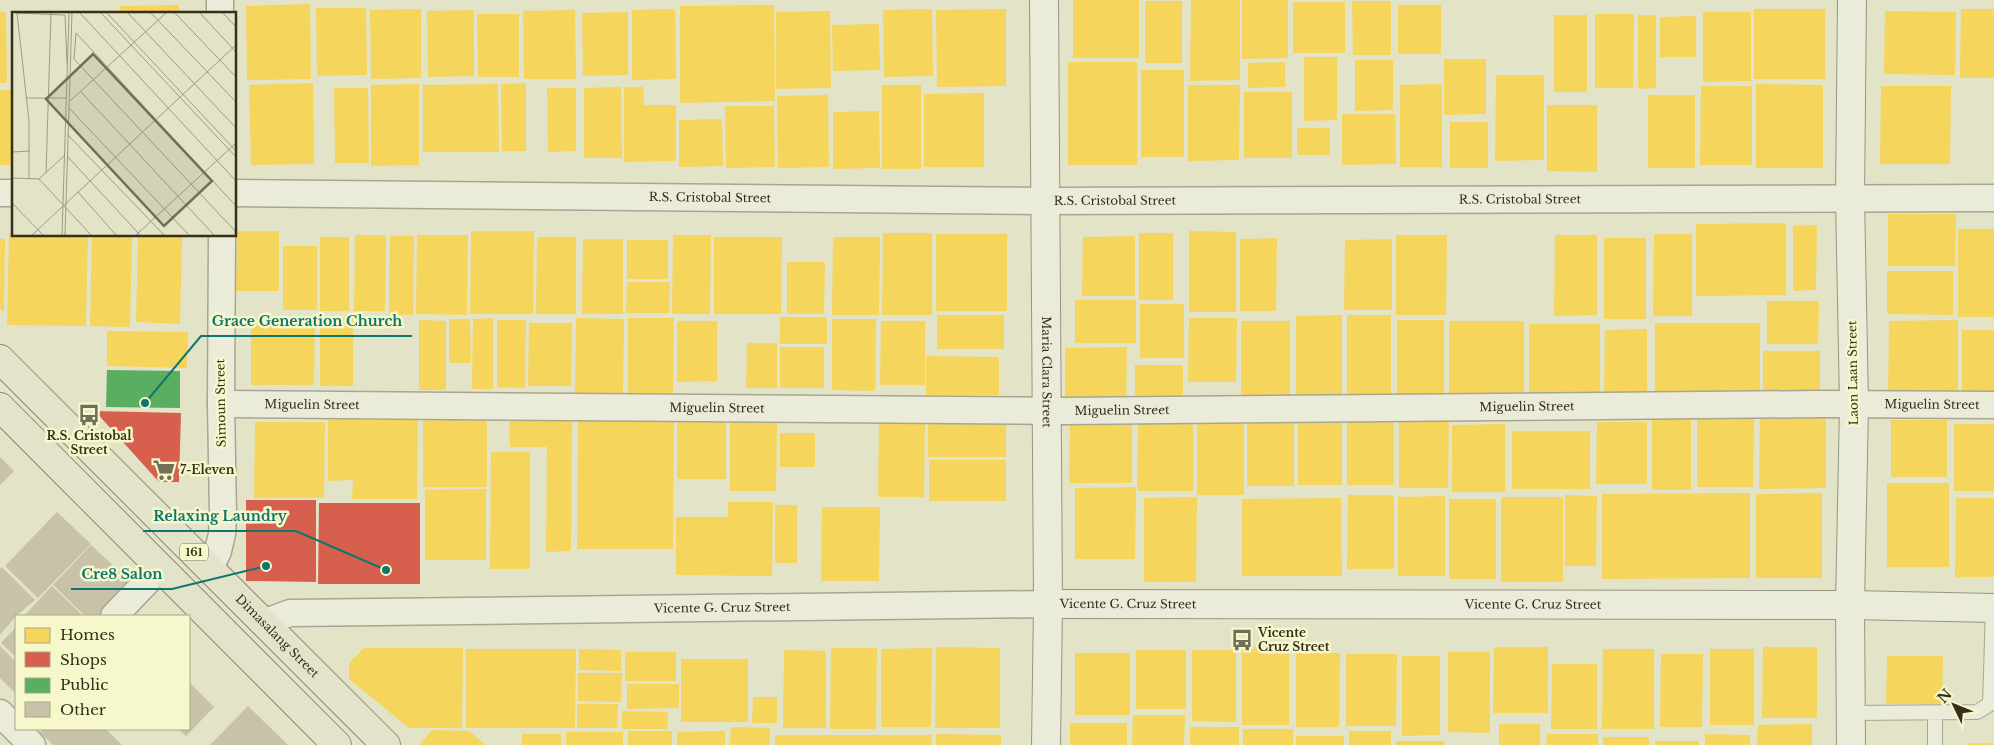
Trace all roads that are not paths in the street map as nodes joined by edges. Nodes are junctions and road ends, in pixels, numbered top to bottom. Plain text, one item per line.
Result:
1 (1044, 0) edge
2 (1852, 0) edge
3 (236, 193) edge
4 (1850, 198) junction
5 (1994, 198) edge
6 (1045, 201) junction
7 (222, 236) edge
8 (0, 359) edge
9 (221, 404) junction
10 (1854, 405) junction
11 (1994, 405) edge
12 (0, 407) edge
13 (1047, 410) junction
14 (160, 568) junction
15 (210, 568) junction
16 (1048, 604) junction
17 (1850, 605) junction
18 (1994, 608) edge
19 (115, 615) edge
20 (263, 623) junction
21 (1850, 713) junction
22 (1935, 714) junction
23 (7, 723) edge
24 (32, 745) edge
25 (337, 745) edge
26 (386, 745) edge
27 (1046, 745) edge
28 (1851, 745) edge
29 (1935, 745) edge

1 - 6 street, Maria Clara Street
2 - 4 street, Laon Laan Street
3 - 6 street, R.S. Cristobal Street
4 - 5 street, R.S. Cristobal Street
4 - 6 street, R.S. Cristobal Street
4 - 10 street, Laon Laan Street
6 - 13 street, Maria Clara Street
7 - 9 street, Simoun Street
8 - 15 main road, Dimasalang Street / 161
9 - 13 street, Miguelin Street
9 - 15 street, Simoun Street
10 - 11 street, Miguelin Street
10 - 13 street, Miguelin Street
10 - 17 street, Laon Laan Street
12 - 14 main road
13 - 16 street, Maria Clara Street
14 - 19 street
14 - 25 main road
15 - 20 main road, Dimasalang Street / 161
16 - 17 street, Vicente G. Cruz Street
16 - 20 street, Vicente G. Cruz Street
16 - 27 street, Maria Clara Street
17 - 18 street, Vicente G. Cruz Street
17 - 21 street, Laon Laan Street
18 - 22 lane
20 - 26 main road, Dimasalang Street / 161
21 - 22 lane
21 - 28 street, Laon Laan Street
22 - 29 lane
23 - 24 street

